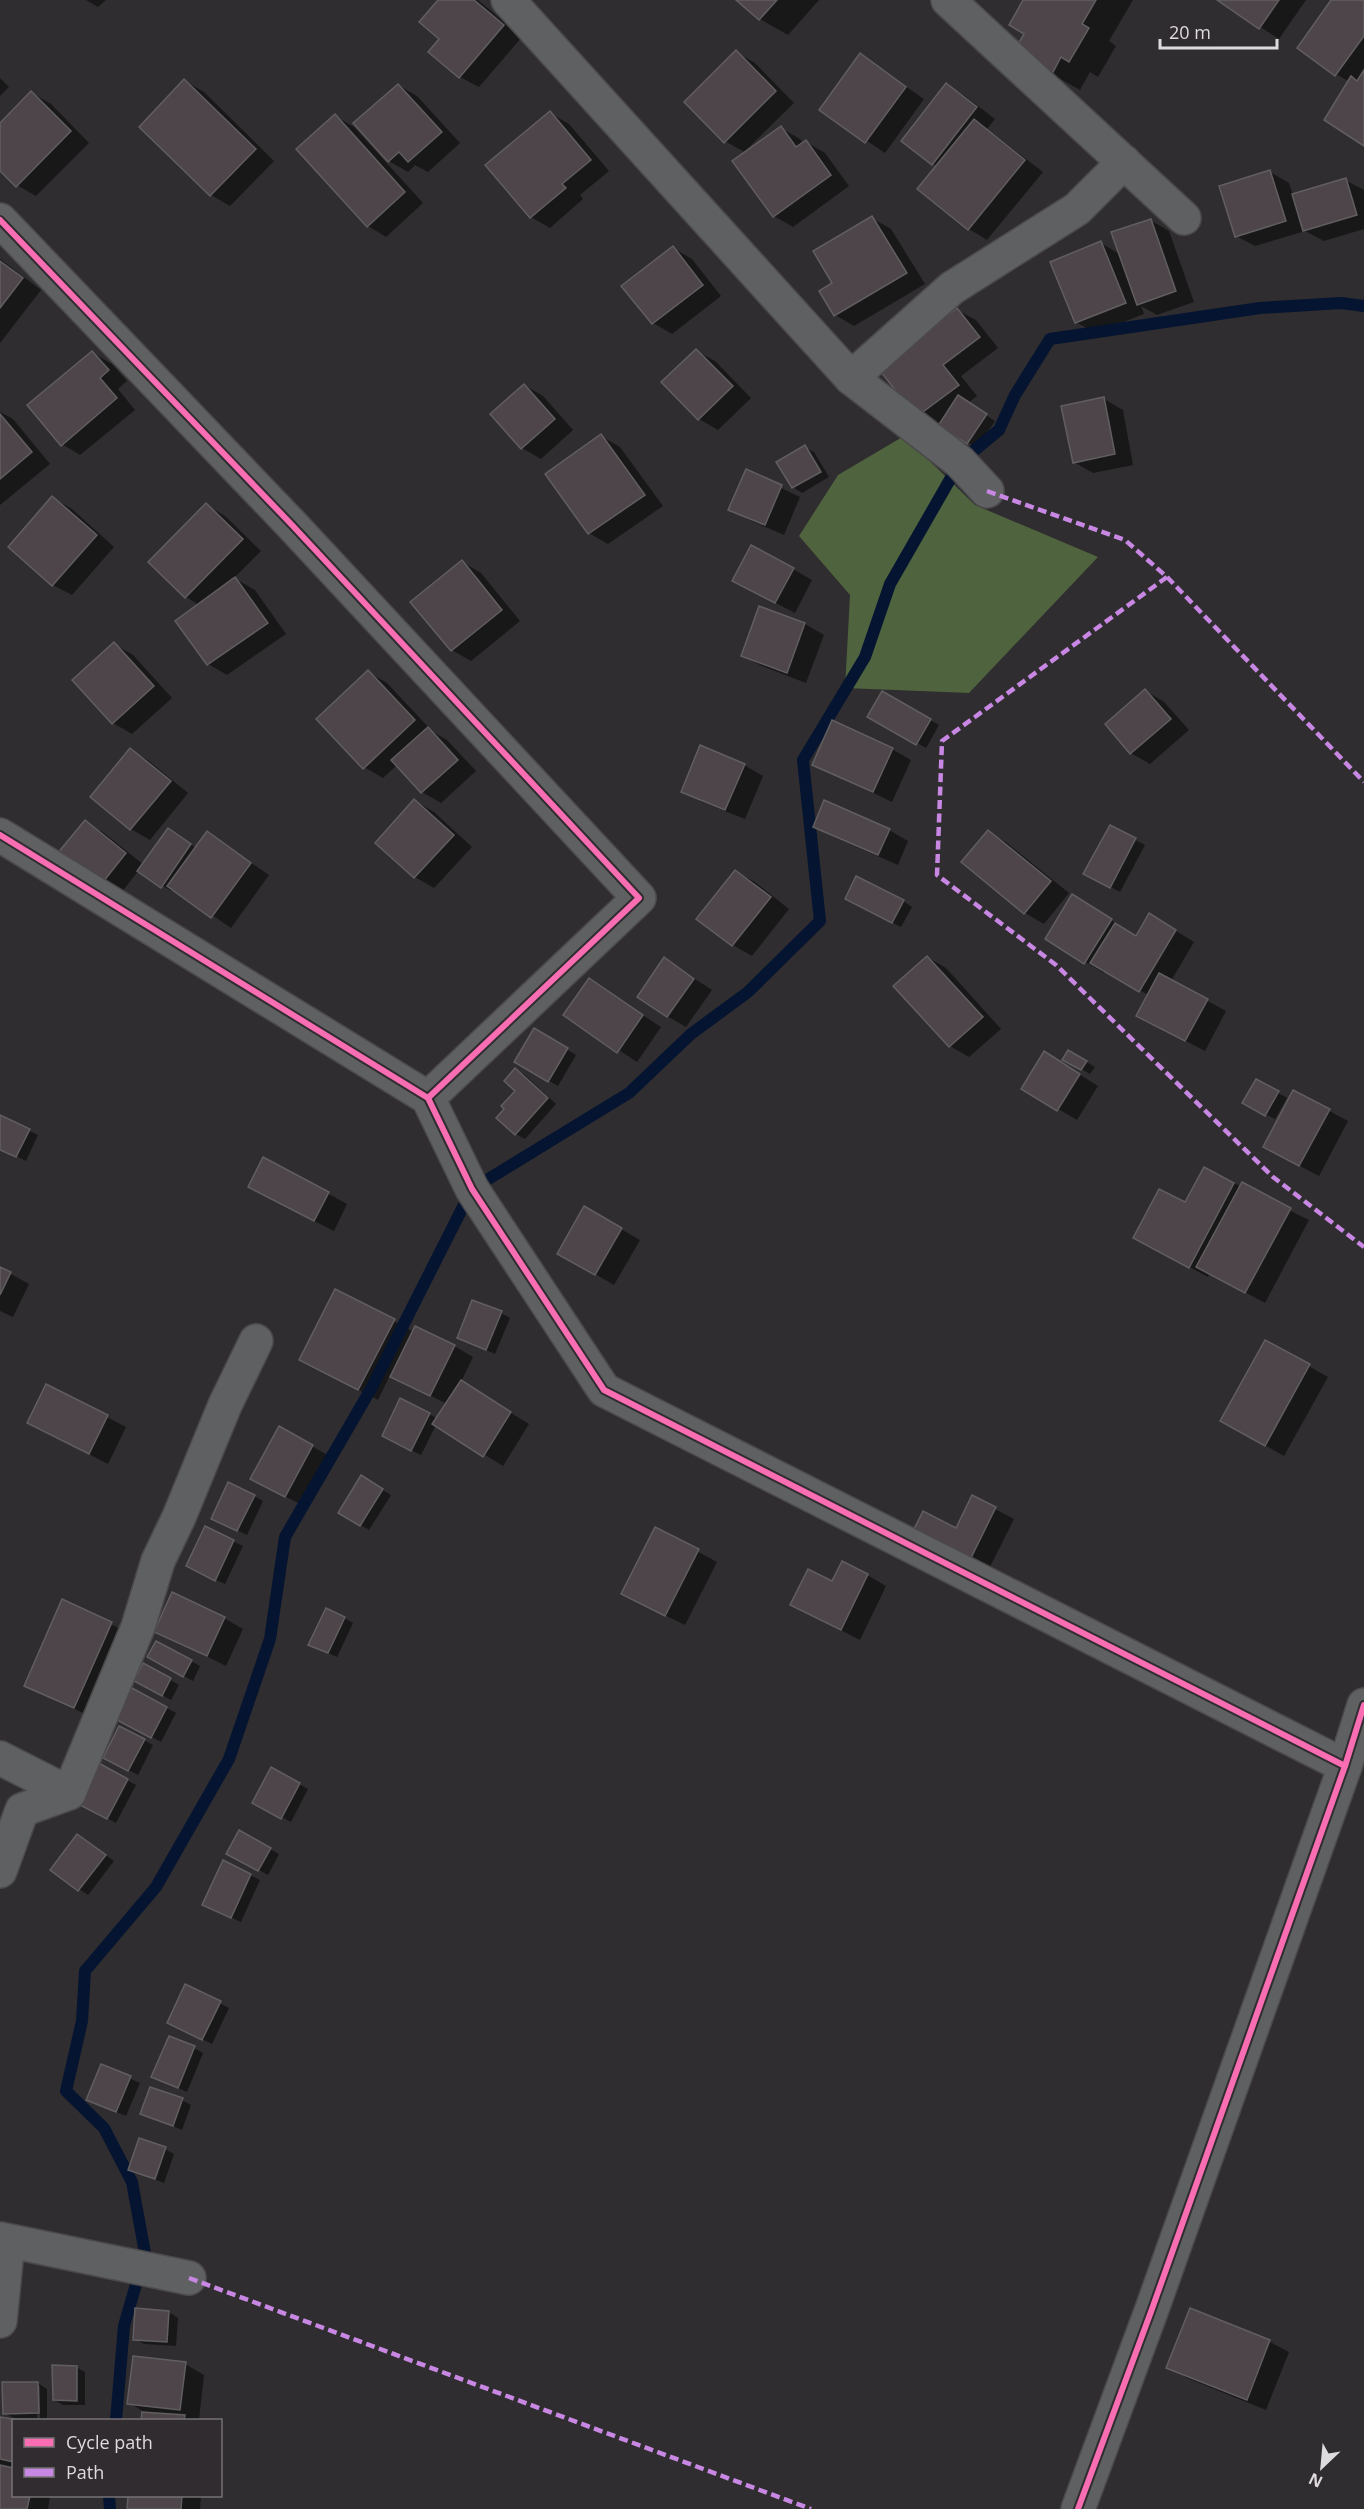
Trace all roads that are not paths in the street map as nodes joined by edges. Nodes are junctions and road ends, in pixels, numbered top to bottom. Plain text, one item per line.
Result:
1 (508, 0) edge
2 (948, 0) edge
3 (1124, 162) junction
4 (1184, 218) dead end
5 (0, 220) edge
6 (850, 378) junction
7 (987, 491) dead end
8 (0, 835) edge
9 (428, 1098) junction
10 (256, 1341) dead end
11 (1364, 1705) edge
12 (0, 1758) edge
13 (1345, 1766) junction
14 (69, 1794) junction
15 (0, 1871) edge
16 (4, 2240) edge
17 (189, 2278) dead end
18 (0, 2321) edge
19 (1078, 2509) edge

1 - 6 street
2 - 3 street
3 - 4 street
3 - 6 street
5 - 9 street
6 - 7 street
8 - 9 street
9 - 13 street
10 - 14 street
11 - 13 street
12 - 14 street
13 - 19 street
14 - 15 street
16 - 17 street
16 - 18 street

